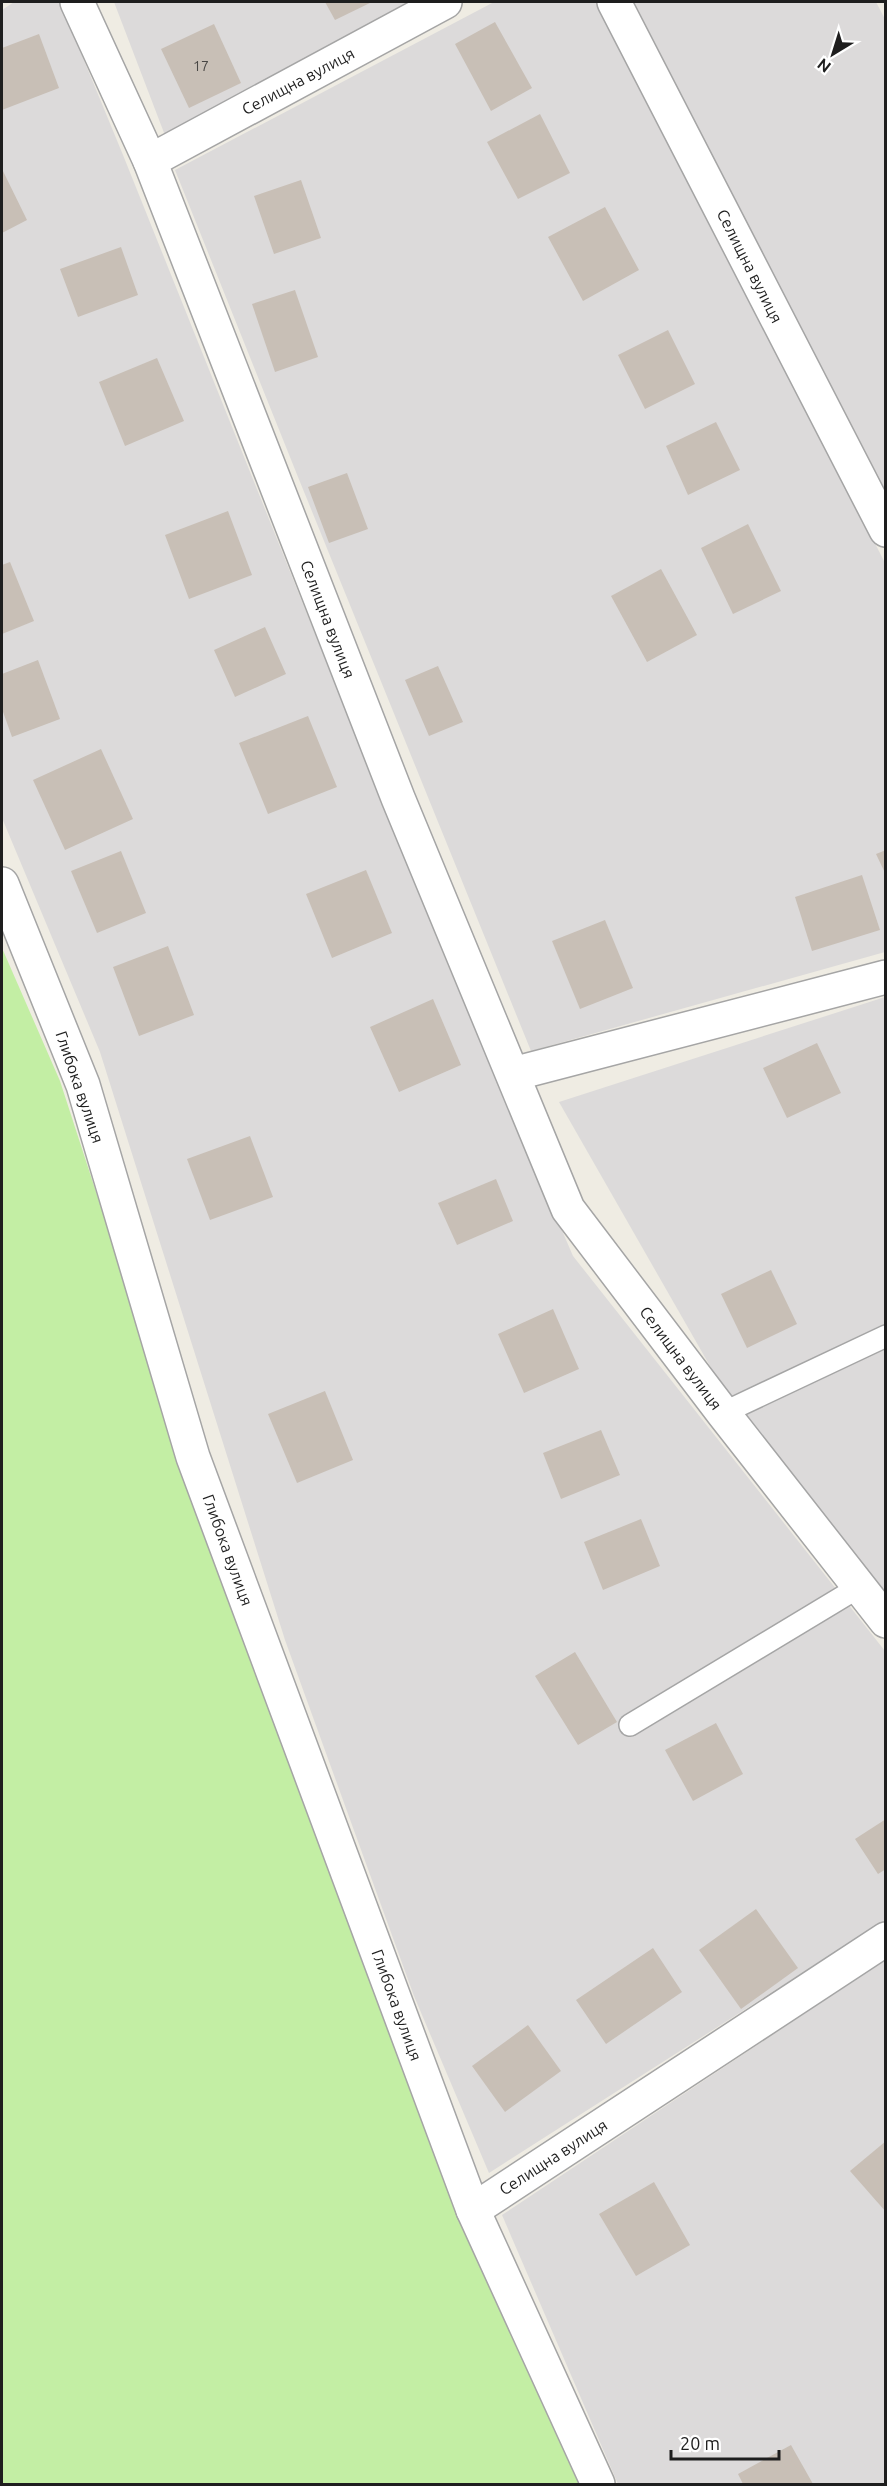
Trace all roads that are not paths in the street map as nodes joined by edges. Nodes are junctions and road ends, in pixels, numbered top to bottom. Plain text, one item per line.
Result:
1 (77, 2) edge
2 (445, 2) edge
3 (614, 2) edge
4 (150, 161) junction
5 (885, 530) edge
6 (2, 884) edge
7 (885, 977) edge
8 (513, 1074) junction
9 (885, 1336) edge
10 (723, 1413) junction
11 (859, 1587) junction
12 (885, 1621) edge
13 (630, 1725) dead end
14 (885, 1939) edge
15 (473, 2210) junction
16 (598, 2484) edge

1 - 4 street, Селищна вулиця
2 - 4 street, Селищна вулиця
3 - 5 street, Селищна вулиця
4 - 8 street, Селищна вулиця
6 - 15 street, Глибока вулиця
7 - 8 street
8 - 10 street, Селищна вулиця
9 - 10 lane
10 - 11 street, Селищна вулиця
11 - 12 street, Селищна вулиця
11 - 13 lane
14 - 15 street, Селищна вулиця
15 - 16 street

